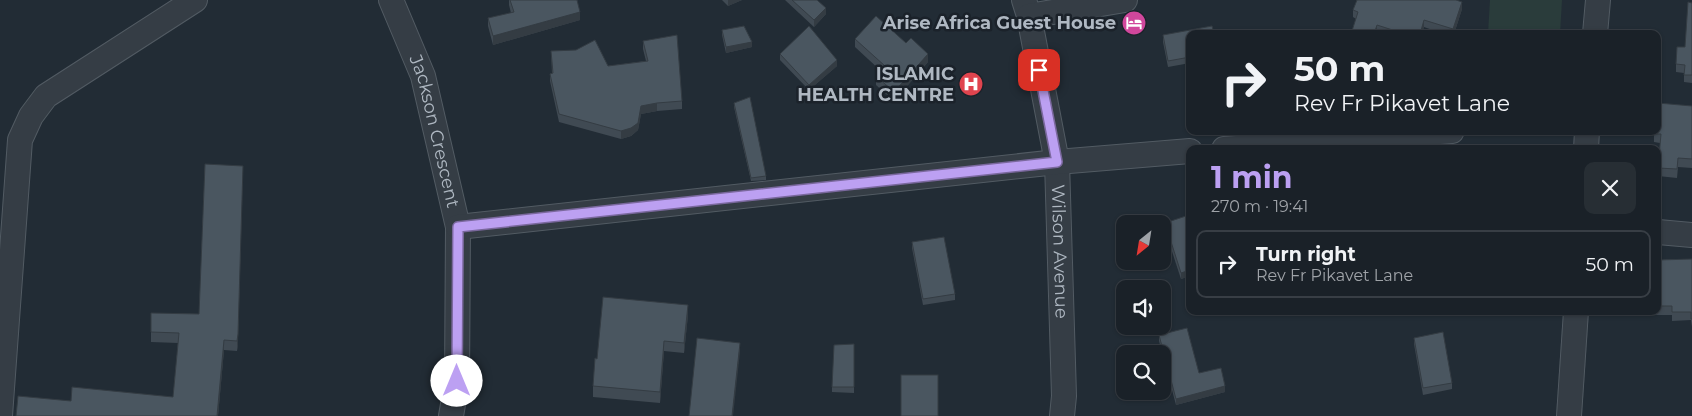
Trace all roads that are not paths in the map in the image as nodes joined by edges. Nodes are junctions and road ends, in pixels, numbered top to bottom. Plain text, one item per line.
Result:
1 (195, 0) edge
2 (391, 0) edge
3 (1125, 0) edge
4 (1598, 0) edge
5 (1026, 8) edge
6 (1595, 30) edge
7 (1401, 135) edge
8 (1275, 145) edge
9 (1186, 151) edge
10 (1057, 162) junction
11 (458, 227) junction
12 (1661, 232) edge
13 (1692, 235) edge
14 (1576, 315) edge
15 (0, 416) edge
16 (451, 416) edge
17 (1062, 416) edge
18 (1569, 416) edge

1 - 15 street
2 - 11 street, Jackson Crescent
3 - 5 street
4 - 6 street
5 - 10 street, Wilson Avenue
7 - 8 street
9 - 10 street
10 - 11 street
10 - 17 street, Wilson Avenue
11 - 16 street, Jackson Crescent
12 - 13 street
14 - 18 street

